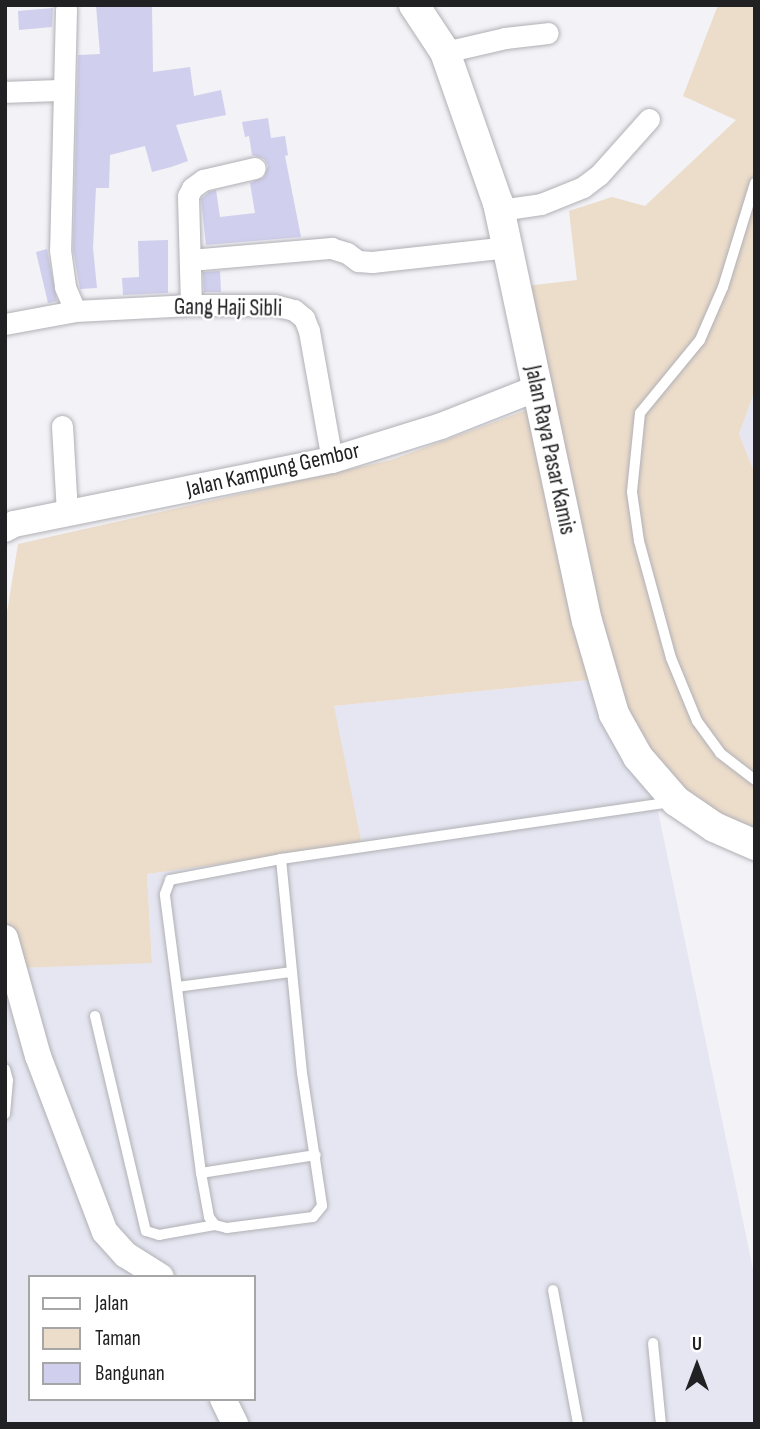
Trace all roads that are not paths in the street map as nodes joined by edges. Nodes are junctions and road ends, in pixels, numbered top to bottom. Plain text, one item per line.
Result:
1 (414, 5) edge
2 (66, 9) dead end
3 (548, 33) dead end
4 (445, 52) junction
5 (63, 90) junction
6 (5, 92) edge
7 (649, 119) dead end
8 (255, 168) dead end
9 (755, 183) edge
10 (499, 210) junction
11 (508, 247) junction
12 (190, 260) junction
13 (191, 305) junction
14 (75, 312) junction
15 (5, 324) edge
16 (536, 389) junction
17 (62, 426) dead end
18 (332, 460) junction
19 (66, 514) junction
20 (5, 529) edge
21 (755, 779) edge
22 (676, 802) junction
23 (755, 845) edge
24 (281, 859) junction
25 (5, 938) edge
26 (290, 972) junction
27 (177, 987) junction
28 (95, 1016) dead end
29 (5, 1069) edge
30 (5, 1114) edge
31 (316, 1155) junction
32 (201, 1173) junction
33 (215, 1225) junction
34 (158, 1275) edge
35 (553, 1290) dead end
36 (653, 1343) dead end
37 (224, 1401) edge
38 (234, 1424) edge
39 (578, 1424) edge
40 (661, 1424) edge

1 - 4 main road, Jalan Raya Pasar Kamis
2 - 5 street
3 - 4 street
4 - 10 main road, Jalan Raya Pasar Kamis
5 - 6 street
5 - 14 street
7 - 10 street
8 - 12 street
9 - 21 lane
10 - 11 main road, Jalan Raya Pasar Kamis
11 - 12 street
11 - 16 main road, Jalan Raya Pasar Kamis
12 - 13 street
13 - 14 street, Gang Haji Sibli
13 - 18 street, Gang Haji Sibli
14 - 15 street, Gang Haji Sibli
16 - 18 street, Jalan Kampung Gembor
16 - 22 main road, Jalan Raya Pasar Kamis
17 - 19 street
18 - 19 street, Jalan Kampung Gembor
19 - 20 street, Jalan Kampung Gembor
22 - 23 main road, Jalan Raya Pasar Kamis
22 - 24 lane
24 - 26 lane
24 - 27 lane
25 - 34 street
26 - 27 lane
26 - 31 lane
27 - 32 lane
28 - 33 lane
29 - 30 lane
31 - 32 lane
31 - 33 lane
32 - 33 lane
35 - 39 lane
36 - 40 lane
37 - 38 street

